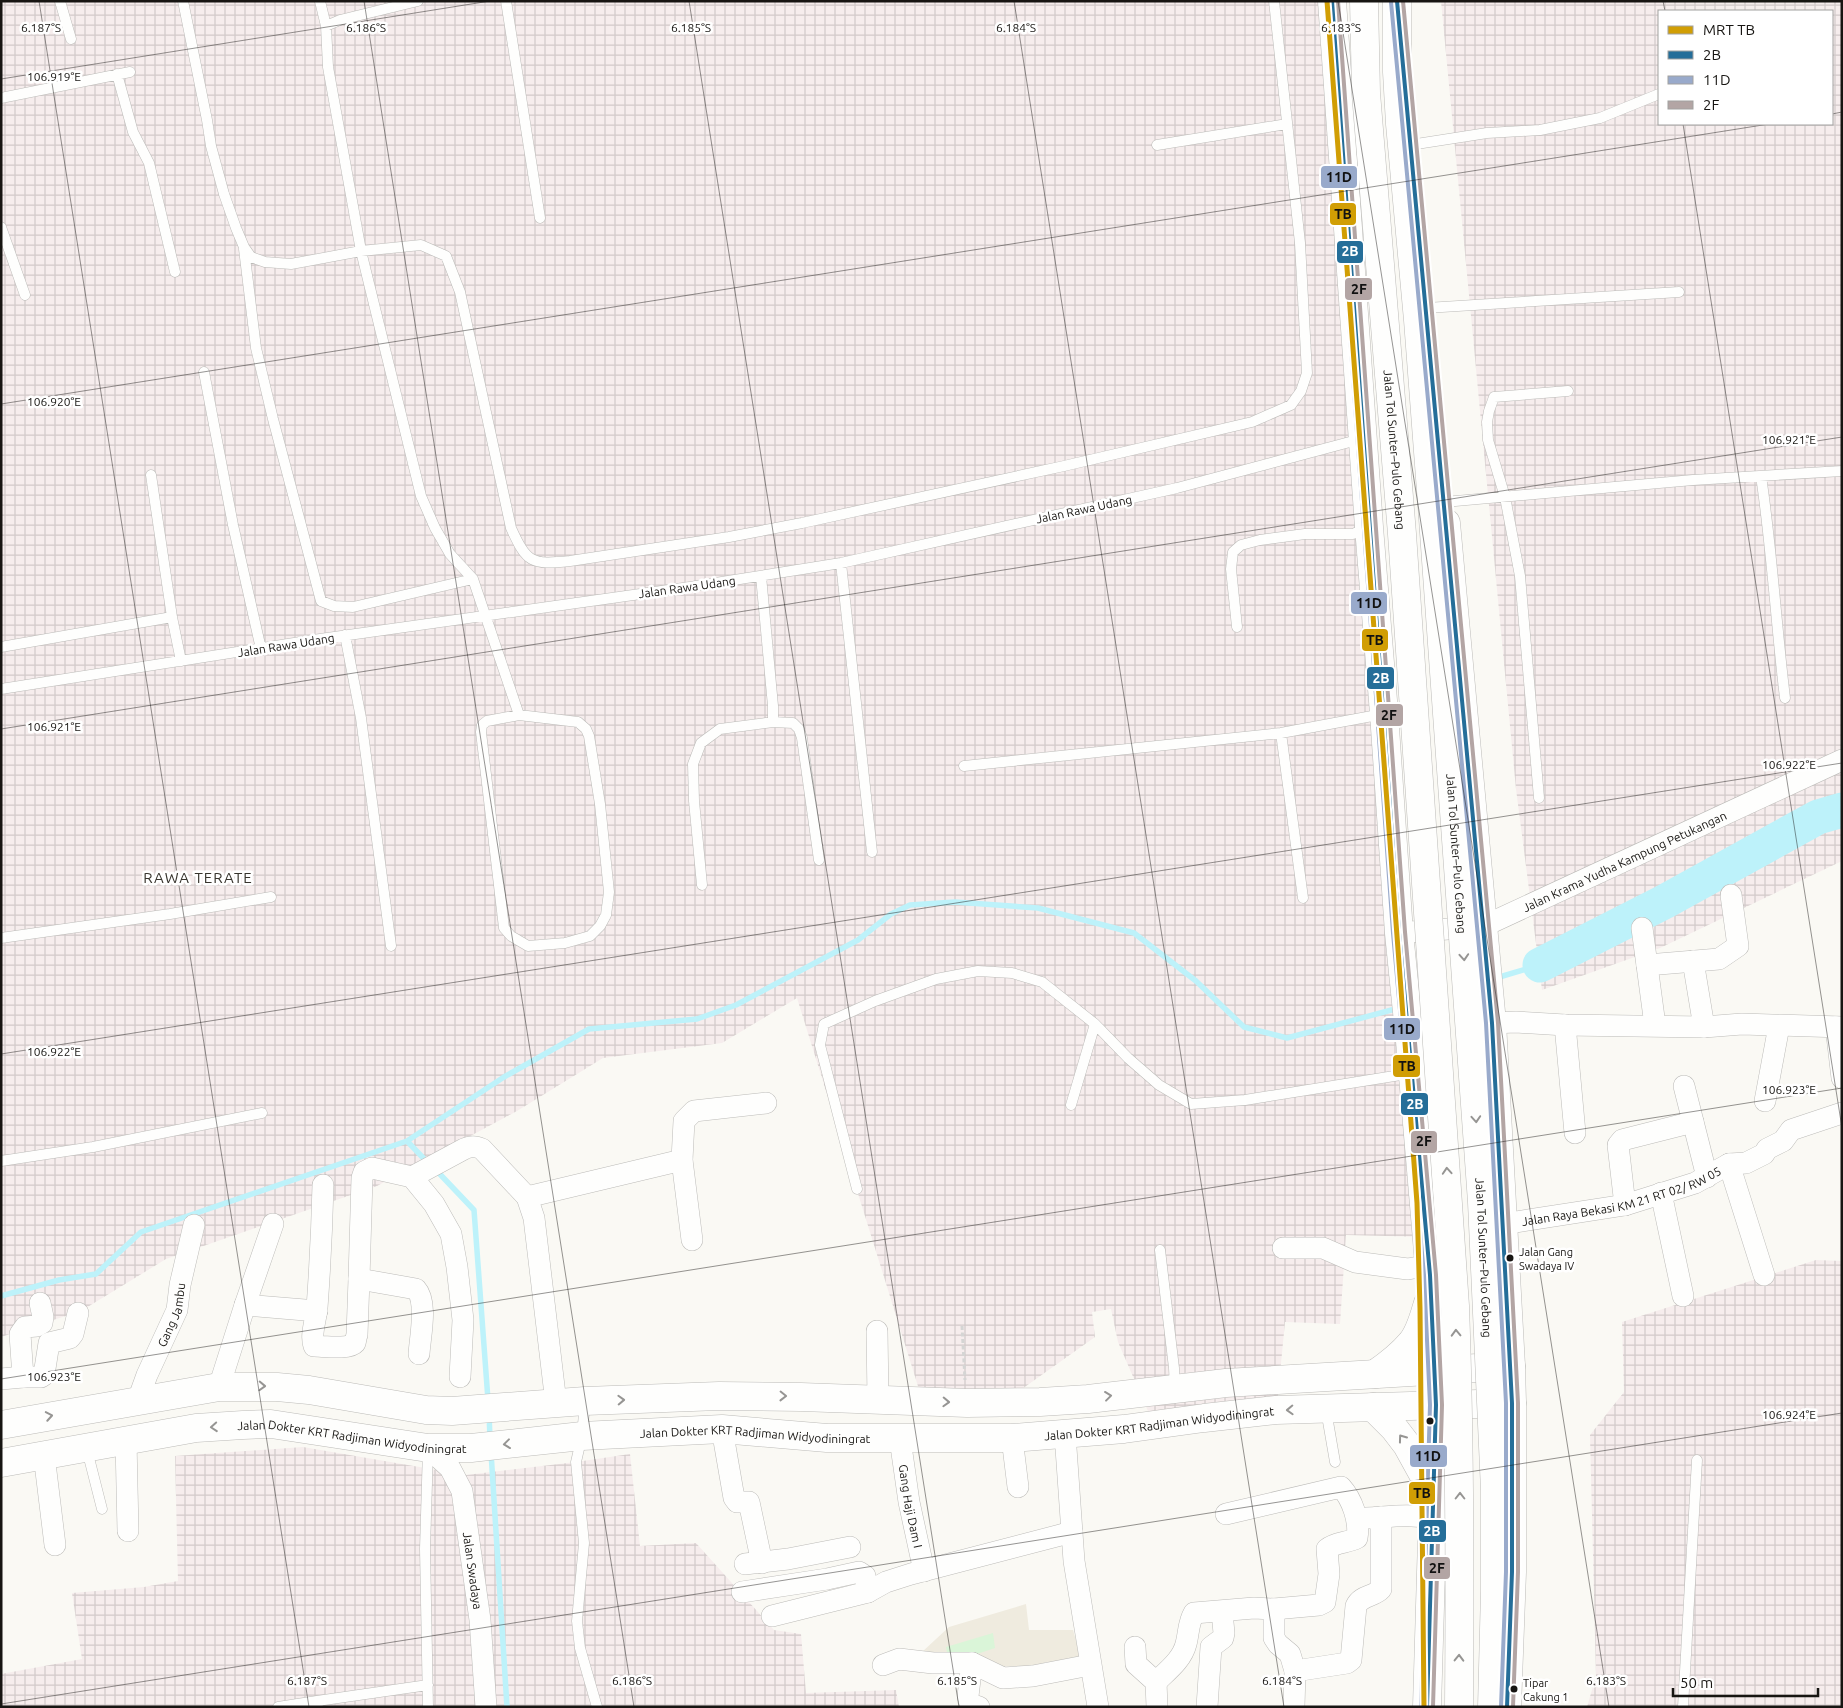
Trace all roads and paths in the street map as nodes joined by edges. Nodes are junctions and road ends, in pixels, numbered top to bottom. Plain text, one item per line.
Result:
1 (60, 1) edge
2 (183, 1) edge
3 (320, 1) edge
4 (418, 1) edge
5 (506, 1) edge
6 (1274, 1) edge
7 (1332, 1) edge
8 (1364, 1) edge
9 (1397, 1) edge
10 (326, 26) junction
11 (71, 39) dead end
12 (130, 72) dead end
13 (118, 74) junction
14 (1658, 94) edge
15 (1, 98) edge
16 (1287, 124) junction
17 (1157, 145) dead end
18 (1410, 145) junction
19 (540, 218) dead end
20 (1, 227) edge
21 (244, 248) junction
22 (360, 251) junction
23 (175, 272) dead end
24 (1679, 292) dead end
25 (25, 295) dead end
26 (1426, 308) junction
27 (204, 372) dead end
28 (1568, 391) dead end
29 (1363, 439) junction
30 (1842, 471) edge
31 (151, 475) dead end
32 (1761, 476) junction
33 (1505, 496) junction
34 (1444, 502) junction
35 (1369, 527) junction
36 (841, 563) junction
37 (761, 576) junction
38 (473, 579) junction
39 (487, 616) junction
40 (172, 617) junction
41 (1237, 627) dead end
42 (345, 635) junction
43 (1, 647) edge
44 (267, 648) junction
45 (181, 661) junction
46 (1, 689) edge
47 (1785, 698) dead end
48 (1384, 713) junction
49 (520, 715) junction
50 (773, 722) junction
51 (1281, 733) junction
52 (1842, 760) edge
53 (964, 766) dead end
54 (1539, 798) dead end
55 (872, 852) dead end
56 (819, 860) dead end
57 (702, 885) dead end
58 (1731, 895) dead end
59 (272, 897) dead end
60 (1303, 898) dead end
61 (1642, 928) dead end
62 (1485, 935) junction
63 (1, 938) edge
64 (1399, 942) junction
65 (391, 946) dead end
66 (1693, 961) junction
67 (1647, 965) junction
68 (1491, 1018) junction
69 (1095, 1024) junction
70 (1566, 1025) junction
71 (1655, 1025) junction
72 (1779, 1026) junction
73 (1704, 1027) junction
74 (1839, 1027) edge
75 (1413, 1073) junction
76 (1842, 1078) edge
77 (1684, 1086) dead end
78 (1765, 1102) dead end
79 (766, 1103) dead end
80 (1071, 1105) dead end
81 (262, 1113) dead end
82 (1842, 1113) edge
83 (1693, 1122) junction
84 (1575, 1133) dead end
85 (682, 1160) junction
86 (1, 1161) edge
87 (1728, 1164) junction
88 (1500, 1173) junction
89 (417, 1174) junction
90 (1707, 1177) junction
91 (323, 1185) dead end
92 (857, 1189) dead end
93 (1661, 1193) junction
94 (526, 1197) junction
95 (1626, 1205) junction
96 (273, 1224) dead end
97 (1503, 1224) junction
98 (194, 1225) dead end
99 (692, 1240) dead end
100 (1284, 1248) dead end
101 (1160, 1250) dead end
102 (1430, 1270) junction
103 (1764, 1275) dead end
104 (359, 1279) junction
105 (1684, 1296) dead end
106 (40, 1303) dead end
107 (244, 1306) junction
108 (317, 1311) junction
109 (78, 1313) dead end
110 (962, 1326) dead end
111 (877, 1331) dead end
112 (419, 1354) dead end
113 (1505, 1367) junction
114 (1435, 1371) junction
115 (1375, 1374) junction
116 (23, 1377) junction
117 (460, 1377) dead end
118 (1, 1379) edge
119 (1226, 1382) junction
120 (219, 1387) junction
121 (1175, 1388) junction
122 (878, 1399) junction
123 (138, 1400) junction
124 (585, 1402) junction
125 (968, 1403) junction
126 (546, 1404) junction
127 (1506, 1404) junction
128 (1436, 1406) junction
129 (1373, 1407) junction
130 (1326, 1409) junction
131 (426, 1410) junction
132 (1228, 1415) junction
133 (1, 1425) edge
134 (722, 1429) junction
135 (1065, 1434) junction
136 (582, 1436) junction
137 (1012, 1438) junction
138 (900, 1439) junction
139 (126, 1441) junction
140 (86, 1446) junction
141 (428, 1448) junction
142 (44, 1455) junction
143 (1697, 1460) dead end
144 (1335, 1462) dead end
145 (1, 1463) edge
146 (1018, 1487) dead end
147 (1434, 1507) junction
148 (102, 1508) dead end
149 (1226, 1514) dead end
150 (1381, 1517) junction
151 (1356, 1519) junction
152 (128, 1531) dead end
153 (1072, 1532) junction
154 (55, 1546) dead end
155 (850, 1547) dead end
156 (924, 1571) junction
157 (742, 1592) dead end
158 (868, 1592) junction
159 (1274, 1609) junction
160 (1222, 1612) junction
161 (772, 1616) dead end
162 (1134, 1647) dead end
163 (972, 1663) junction
164 (883, 1665) dead end
165 (1090, 1665) junction
166 (1295, 1671) junction
167 (1156, 1682) junction
168 (428, 1685) junction
169 (317, 1704) edge
170 (278, 1707) edge
171 (428, 1707) edge
172 (486, 1707) edge
173 (597, 1707) edge
174 (979, 1707) edge
175 (1098, 1707) edge
176 (1157, 1707) edge
177 (1207, 1707) edge
178 (1294, 1707) edge
179 (1427, 1707) edge
180 (1459, 1707) edge
181 (1492, 1707) edge
182 (1507, 1707) edge
183 (1683, 1707) edge

1 - 11 lane
2 - 21 lane
3 - 10 lane
4 - 10 lane
5 - 19 lane
6 - 16 lane
7 - 29 main road
180 -> 8 main road, Jalan Tol Sunter–Pulo Gebang, bridge
9 - 18 main road
9 -> 181 main road, Jalan Tol Sunter–Pulo Gebang, bridge
10 - 22 lane
12 - 13 lane
13 - 15 lane
13 - 23 lane
14 - 18 lane
16 - 17 lane
16 - 22 lane
18 - 26 main road
20 - 25 lane
21 - 22 lane
21 - 38 lane
22 - 38 lane
24 - 26 lane
26 - 34 main road
27 - 44 lane
28 - 33 lane
29 - 35 main road
29 - 36 lane, Jalan Rawa Udang
30 - 32 lane
31 - 40 lane
32 - 33 lane
32 - 47 lane
33 - 34 lane
33 - 54 lane
34 - 62 main road
35 - 41 lane
35 - 48 main road
36 - 37 lane, Jalan Rawa Udang
36 - 55 lane
37 - 39 lane, Jalan Rawa Udang
37 - 50 lane
38 - 39 lane
39 - 42 lane, Jalan Rawa Udang
39 - 49 lane
40 - 43 lane
40 - 45 lane
42 - 44 lane, Jalan Rawa Udang
42 - 65 lane
44 - 45 lane, Jalan Rawa Udang
45 - 46 lane, Jalan Rawa Udang
48 - 51 lane
48 - 64 main road
49 - 49 lane
50 - 56 lane
50 - 57 lane
51 - 53 lane
51 - 60 lane
52 - 62 street, Jalan Krama Yudha Kampung Petukangan
58 - 66 street
59 - 63 lane
61 - 67 street
62 - 64 street, Jalan Krama Yudha Kampung Petukangan
62 - 68 main road
64 - 75 main road
66 - 67 street
66 - 73 street
67 - 71 street
68 - 70 street
68 - 88 main road
69 - 75 lane
69 - 80 lane
69 - 92 lane
70 - 71 street
70 - 84 street
71 - 73 street
72 - 73 street
72 - 74 street
72 - 78 street
74 - 76 street
75 - 102 main road
77 - 83 street
79 - 85 street
81 - 86 lane
82 - 87 street, Jalan Raya Bekasi KM 21 RT 02/ RW 05
83 - 90 street
83 - 95 street
85 - 94 street
85 - 99 street
87 - 90 street, Jalan Raya Bekasi KM 21 RT 02/ RW 05
87 - 103 street
88 - 97 main road
88 - 113 main road
89 - 94 street
89 - 104 street
89 - 117 street
90 - 93 street, Jalan Raya Bekasi KM 21 RT 02/ RW 05
91 - 108 street
93 - 95 street, Jalan Raya Bekasi KM 21 RT 02/ RW 05
93 - 105 street
94 - 126 street
95 - 97 street, Jalan Raya Bekasi KM 21 RT 02/ RW 05
96 - 107 street
97 - 113 main road
98 - 123 street, Gang Jambu
100 - 102 street
101 - 121 lane
102 - 114 main road
102 - 115 main road
104 - 108 street
104 - 112 street
106 - 116 street
107 - 108 street
107 - 120 street
109 - 116 street
110 - 125 path
111 - 122 street
113 - 114 main road
113 - 127 main road
114 - 115 main road
114 - 128 main road
115 - 119 main road
116 - 118 street
119 - 121 main road
119 - 132 main road
120 - 123 main road
120 -> 131 main road
125 -> 121 main road
124 -> 122 main road
122 -> 125 main road
133 -> 123 main road
124 - 126 main road
124 - 136 lane
126 - 131 main road
127 - 128 main road, Jalan Dokter KRT Radjiman Widyodiningrat
127 - 182 main road
128 - 129 main road, Jalan Dokter KRT Radjiman Widyodiningrat
128 - 147 main road
129 - 130 main road, Jalan Dokter KRT Radjiman Widyodiningrat
147 -> 129 main road
130 -> 132 main road, Jalan Dokter KRT Radjiman Widyodiningrat
130 - 144 lane
131 - 141 main road
132 - 135 main road, Jalan Dokter KRT Radjiman Widyodiningrat
134 - 136 main road, Jalan Dokter KRT Radjiman Widyodiningrat
134 - 138 main road, Jalan Dokter KRT Radjiman Widyodiningrat
134 - 155 street
135 - 137 main road, Jalan Dokter KRT Radjiman Widyodiningrat
135 - 153 street
136 -> 141 main road, Jalan Dokter KRT Radjiman Widyodiningrat
136 - 173 lane
137 - 138 main road, Jalan Dokter KRT Radjiman Widyodiningrat
137 - 146 street
138 - 156 street, Gang Haji Dam I
139 - 140 main road, Jalan Dokter KRT Radjiman Widyodiningrat
141 -> 139 main road, Jalan Dokter KRT Radjiman Widyodiningrat
139 - 152 street
140 - 142 main road, Jalan Dokter KRT Radjiman Widyodiningrat
140 - 148 lane
141 - 168 lane
141 - 172 street, Jalan Swadaya
142 - 145 main road, Jalan Dokter KRT Radjiman Widyodiningrat
142 - 154 street
143 - 183 lane
147 - 150 street
147 - 179 main road
149 - 151 street
150 - 151 street
150 - 166 street
151 - 159 street
153 - 156 street
153 - 165 street
156 - 158 street
157 - 158 street
158 - 161 street
159 - 160 street
159 - 166 street
160 - 167 street
160 - 177 street
162 - 167 street
163 - 164 street
163 - 165 street
163 - 174 street
165 - 175 street
166 - 178 street
167 - 176 street
168 - 169 lane
168 - 171 lane
169 - 170 lane

